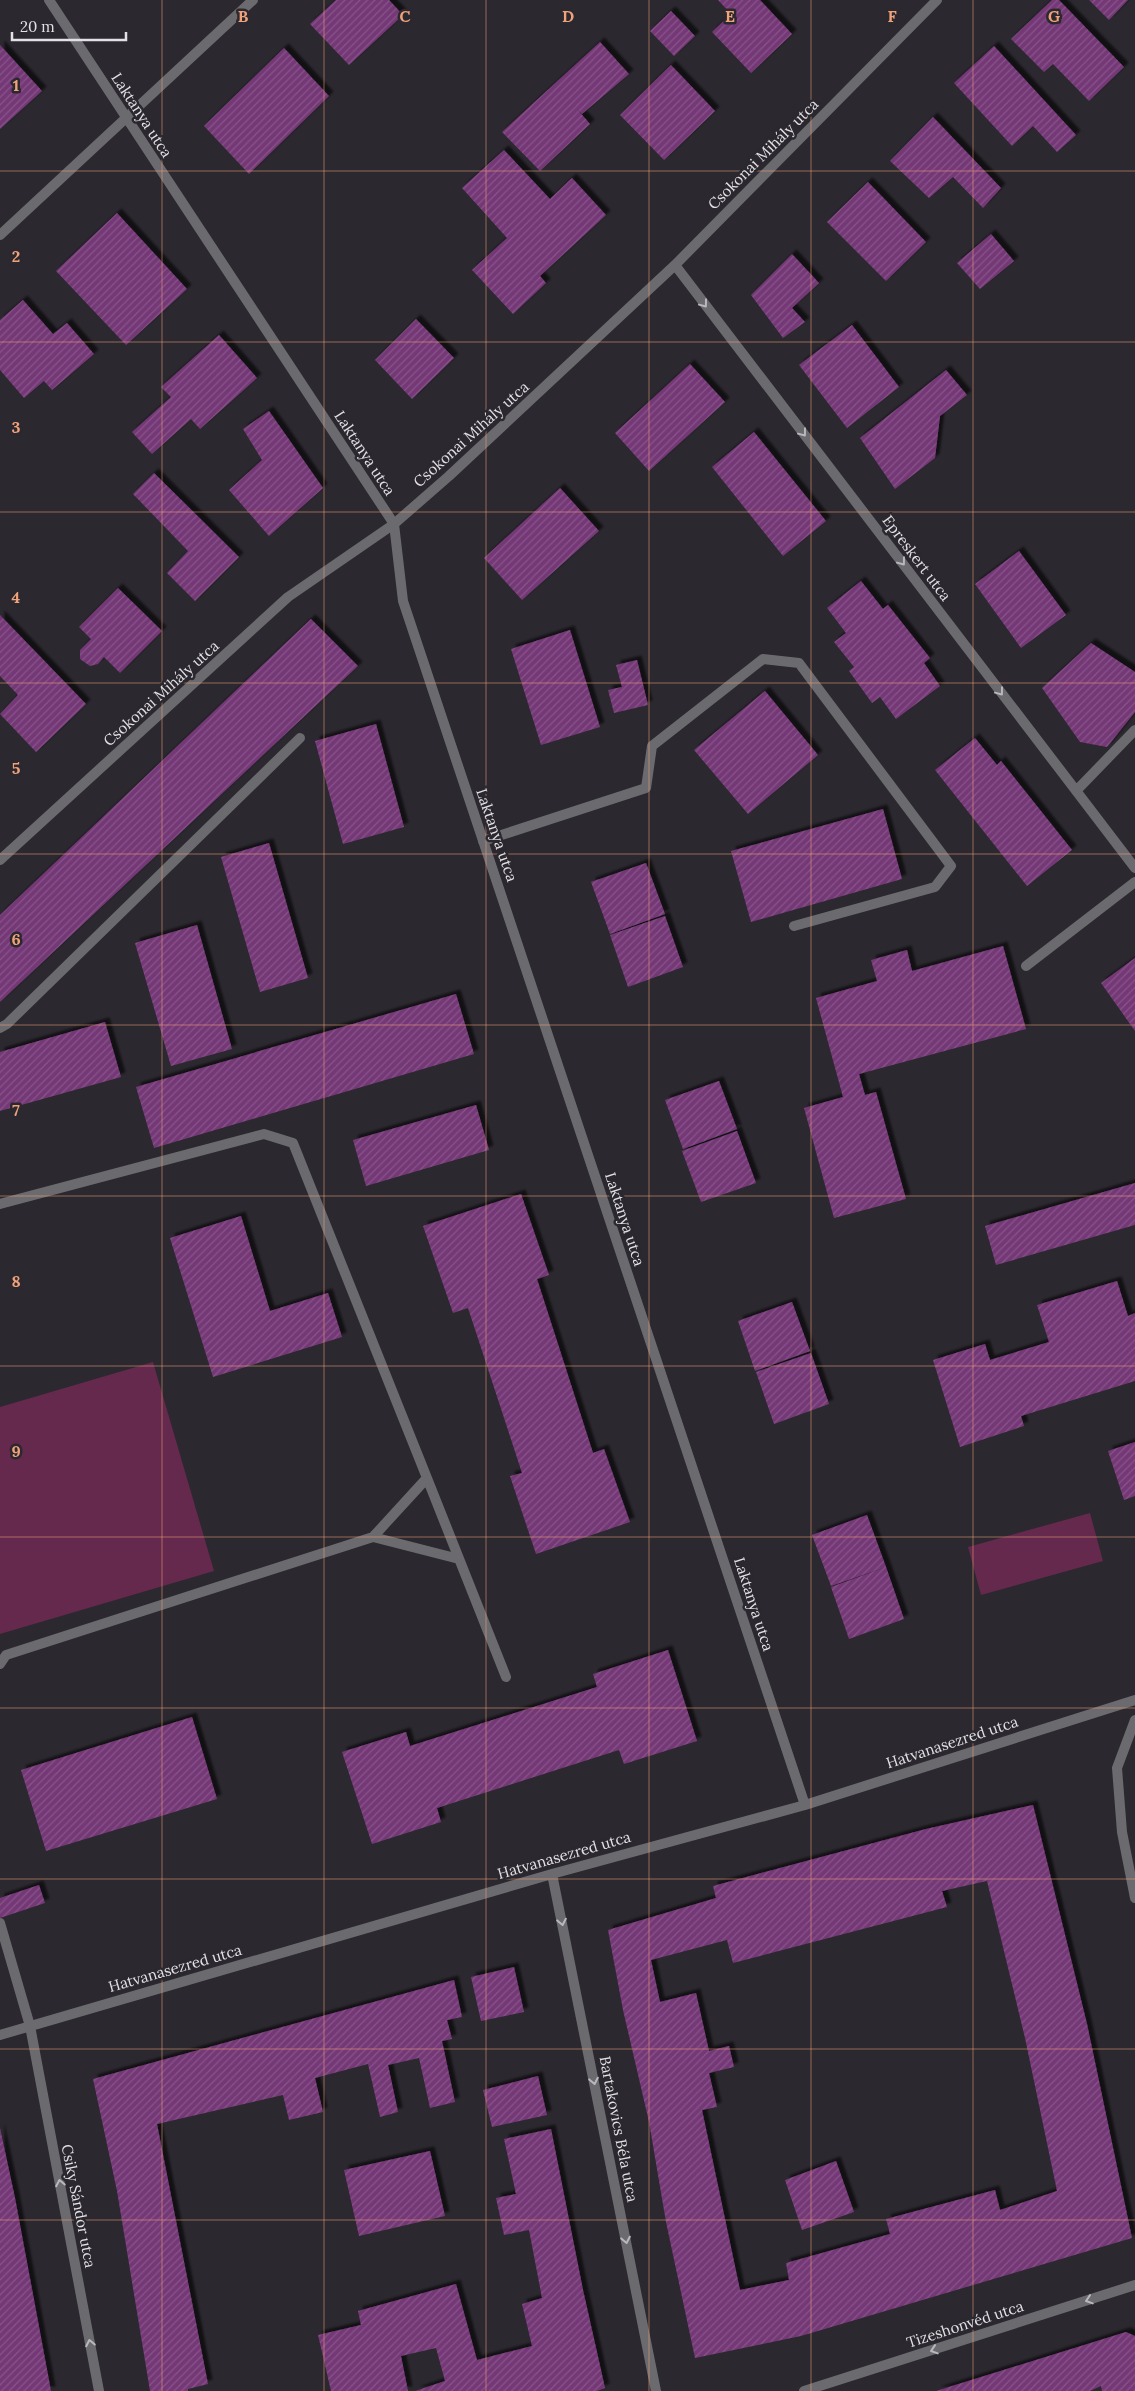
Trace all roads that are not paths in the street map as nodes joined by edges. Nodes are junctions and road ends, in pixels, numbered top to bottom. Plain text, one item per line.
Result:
1 (49, 0) edge
2 (253, 0) edge
3 (937, 0) edge
4 (126, 119) junction
5 (0, 236) edge
6 (675, 265) junction
7 (394, 524) junction
8 (1135, 730) edge
9 (300, 738) dead end
10 (1076, 791) junction
11 (483, 841) junction
12 (0, 860) edge
13 (1135, 868) edge
14 (1135, 882) edge
15 (794, 926) dead end
16 (1026, 966) dead end
17 (0, 1028) edge
18 (0, 1204) edge
19 (428, 1478) junction
20 (373, 1538) junction
21 (459, 1559) junction
22 (3, 1656) edge
23 (0, 1664) edge
24 (506, 1677) dead end
25 (1135, 1700) edge
26 (1135, 1720) edge
27 (805, 1805) junction
28 (552, 1874) junction
29 (1135, 1898) edge
30 (0, 1923) edge
31 (30, 2026) junction
32 (0, 2036) edge
33 (1135, 2286) edge
34 (99, 2391) edge
35 (656, 2391) edge
36 (804, 2391) edge

1 - 4 street, Laktanya utca
2 - 4 street
3 - 6 street, Csokonai Mihály utca
4 - 5 street
4 - 7 street, Laktanya utca
6 - 7 street, Csokonai Mihály utca
6 -> 10 street, Epreskert utca
7 - 11 street, Laktanya utca
7 - 12 street, Csokonai Mihály utca
8 - 10 street
9 - 17 street
10 - 13 street, Epreskert utca
11 - 15 street
11 - 27 street, Laktanya utca
14 - 16 street
18 - 19 street
19 - 20 street
19 - 21 street
20 - 21 street
20 - 22 street
21 - 24 street
22 - 23 street
25 - 27 street, Hatvanasezred utca
26 - 29 street
27 - 28 street, Hatvanasezred utca
28 - 31 street, Hatvanasezred utca
28 -> 35 street, Bartakovics Béla utca
30 - 31 street, Csiky Sándor utca
31 - 32 street, Hatvanasezred utca
34 -> 31 street, Csiky Sándor utca
33 -> 36 street, Tizeshonvéd utca

